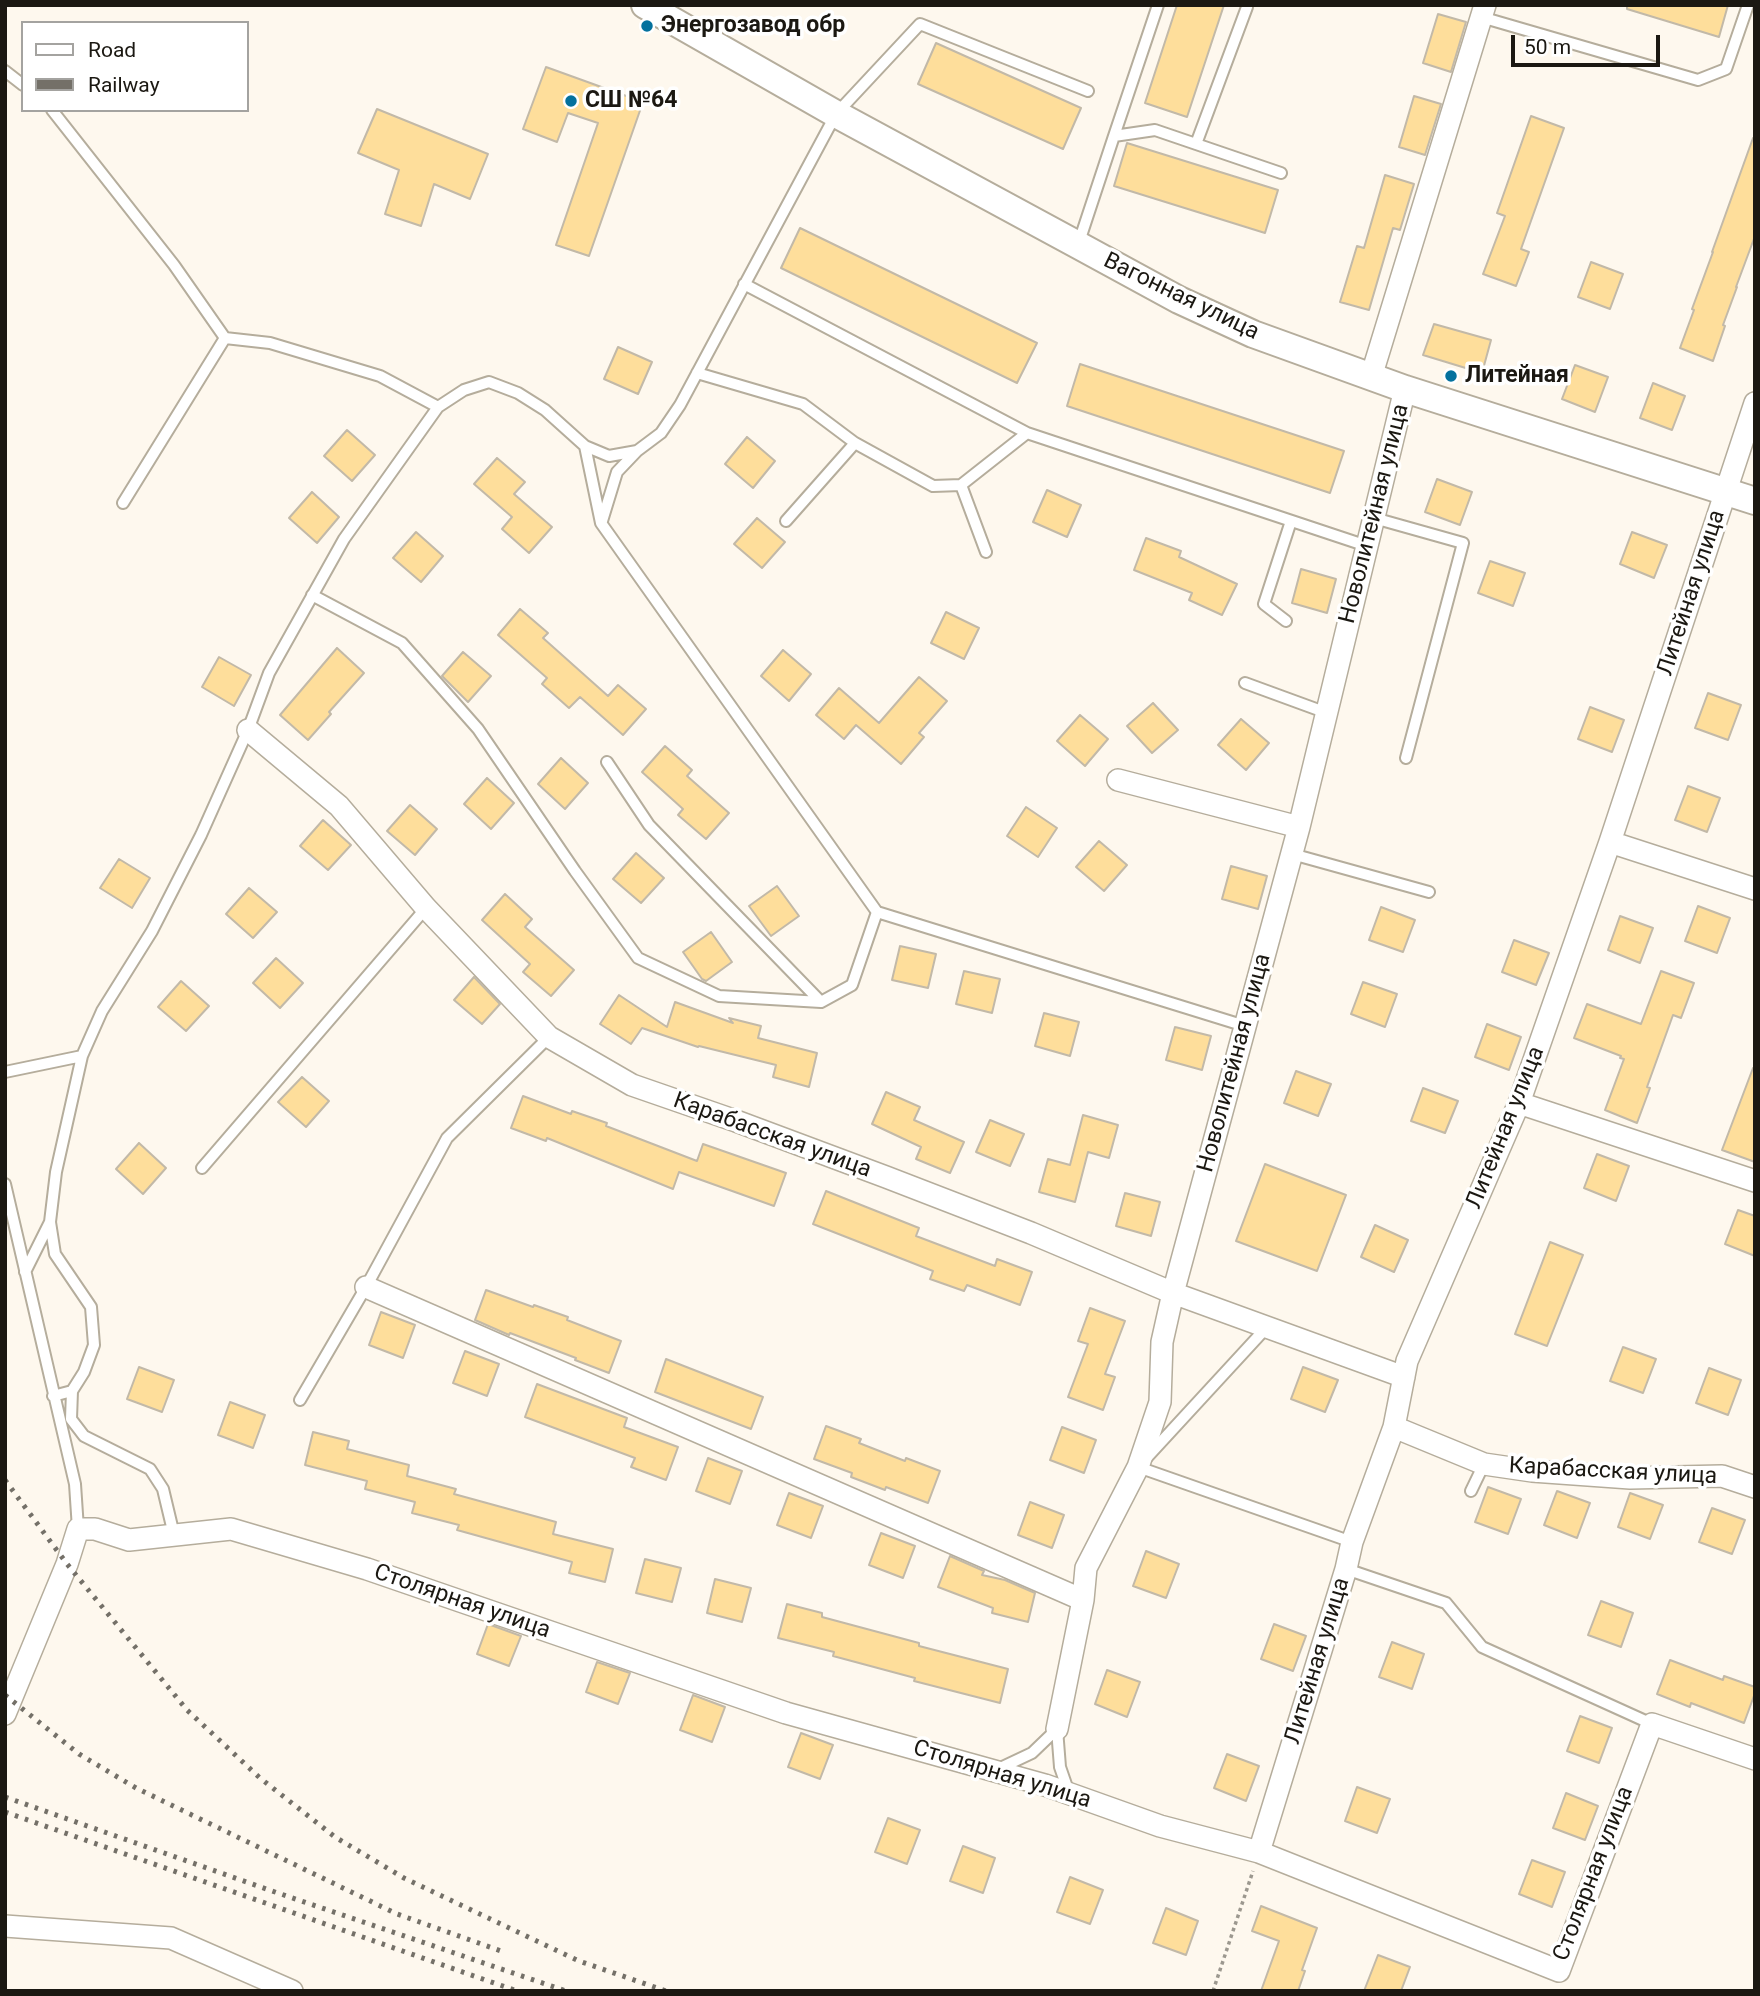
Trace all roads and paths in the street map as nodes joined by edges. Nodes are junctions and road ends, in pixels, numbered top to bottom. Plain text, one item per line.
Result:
1 (645, 5) edge
2 (1158, 5) edge
3 (1748, 5) edge
4 (1247, 7) dead end
5 (1483, 11) edge
6 (5, 71) edge
7 (21, 83) edge
8 (1088, 91) dead end
9 (54, 112) edge
10 (836, 114) junction
11 (1114, 136) junction
12 (1196, 144) junction
13 (1281, 173) dead end
14 (1078, 245) junction
15 (744, 284) junction
16 (225, 338) junction
17 (696, 373) junction
18 (1371, 377) junction
19 (1405, 389) junction
20 (1755, 403) edge
21 (438, 407) junction
22 (1027, 433) junction
23 (855, 443) junction
24 (585, 446) junction
25 (637, 451) junction
26 (961, 485) junction
27 (1726, 492) junction
28 (1755, 501) edge
29 (123, 503) dead end
30 (1374, 518) junction
31 (786, 521) dead end
32 (1291, 521) junction
33 (601, 523) junction
34 (1367, 546) junction
35 (986, 552) dead end
36 (312, 595) junction
37 (1286, 621) dead end
38 (1245, 683) dead end
39 (1326, 713) junction
40 (248, 730) junction
41 (1406, 758) dead end
42 (607, 762) dead end
43 (1118, 780) dead end
44 (1299, 827) junction
45 (1610, 842) junction
46 (1292, 854) junction
47 (1755, 889) edge
48 (1429, 892) dead end
49 (426, 908) junction
50 (877, 912) junction
51 (821, 1002) junction
52 (1245, 1026) junction
53 (549, 1037) junction
54 (82, 1056) junction
55 (5, 1072) edge
56 (1519, 1103) junction
57 (202, 1168) dead end
58 (1755, 1181) edge
59 (5, 1184) edge
60 (50, 1223) junction
61 (25, 1272) junction
62 (366, 1287) junction
63 (1173, 1293) junction
64 (1267, 1327) junction
65 (1404, 1377) junction
66 (72, 1391) junction
67 (53, 1396) junction
68 (300, 1400) dead end
69 (1394, 1427) junction
70 (1484, 1465) junction
71 (1138, 1467) junction
72 (1755, 1487) edge
73 (1471, 1491) dead end
74 (78, 1529) junction
75 (174, 1535) junction
76 (1352, 1542) junction
77 (1346, 1569) junction
78 (1083, 1600) junction
79 (5, 1714) edge
80 (1652, 1724) junction
81 (1057, 1730) junction
82 (1755, 1759) edge
83 (995, 1770) junction
84 (1069, 1793) junction
85 (1259, 1852) junction
86 (5, 1926) edge
87 (292, 1991) edge
88 (1213, 1991) edge

1 - 10 street, Вагонная улица
2 - 11 lane
3 - 5 lane
4 - 12 lane
5 - 18 street, Новолитейная улица
6 - 7 lane
8 - 10 lane
9 - 16 lane
10 - 14 street, Вагонная улица
10 - 15 lane
11 - 12 lane
11 - 14 lane
12 - 13 lane
14 - 18 street, Вагонная улица
15 - 17 lane
15 - 22 lane
16 - 21 lane
16 - 29 lane
17 - 23 lane
17 - 25 lane
18 - 19 street, Вагонная улица
19 - 27 street, Вагонная улица
19 - 30 street, Новолитейная улица
20 - 27 street, Литейная улица
21 - 24 lane
21 - 36 lane
22 - 26 lane
22 - 32 lane
23 - 26 lane
23 - 31 lane
24 - 25 lane
24 - 33 lane
25 - 33 lane
26 - 35 lane
27 - 28 street, Вагонная улица
27 - 45 street, Литейная улица
30 - 34 street, Новолитейная улица
30 - 41 lane
32 - 34 lane
32 - 37 lane
33 - 50 lane
34 - 39 street, Новолитейная улица
36 - 40 lane
36 - 51 lane
38 - 39 lane
39 - 44 street, Новолитейная улица
40 - 49 street, Карабасская улица
40 - 54 lane
42 - 51 lane
43 - 44 street
44 - 46 street, Новолитейная улица
45 - 47 street
45 - 56 street, Литейная улица
46 - 48 lane
46 - 52 street, Новолитейная улица
49 - 53 street, Карабасская улица
49 - 57 lane
50 - 51 lane
50 - 52 lane
52 - 63 street, Новолитейная улица
53 - 62 lane
53 - 63 street, Карабасская улица
54 - 55 lane
54 - 60 lane
56 - 58 street
56 - 65 street, Литейная улица
59 - 61 lane
60 - 61 lane
60 - 66 lane
61 - 67 lane
62 - 68 lane
62 - 78 street
63 - 64 street, Карабасская улица
63 - 71 street, Новолитейная улица
64 - 65 street, Карабасская улица
64 - 71 lane
65 - 69 street, Литейная улица
66 - 67 lane
66 - 75 lane
67 - 74 lane
69 - 70 street, Карабасская улица
69 - 76 street, Литейная улица
70 - 72 street, Карабасская улица
70 - 73 lane
71 - 76 lane
71 - 78 street, Новолитейная улица
74 - 75 street, Столярная улица
74 - 79 street
75 - 83 street, Столярная улица
76 - 77 street, Литейная улица
77 - 80 lane
77 - 85 street, Литейная улица
78 - 81 street, Новолитейная улица
80 - 82 street
80 - 85 street, Столярная улица
81 - 83 lane
81 - 84 lane
83 - 84 street, Столярная улица
84 - 85 street, Столярная улица
85 - 88 path
86 - 87 street

